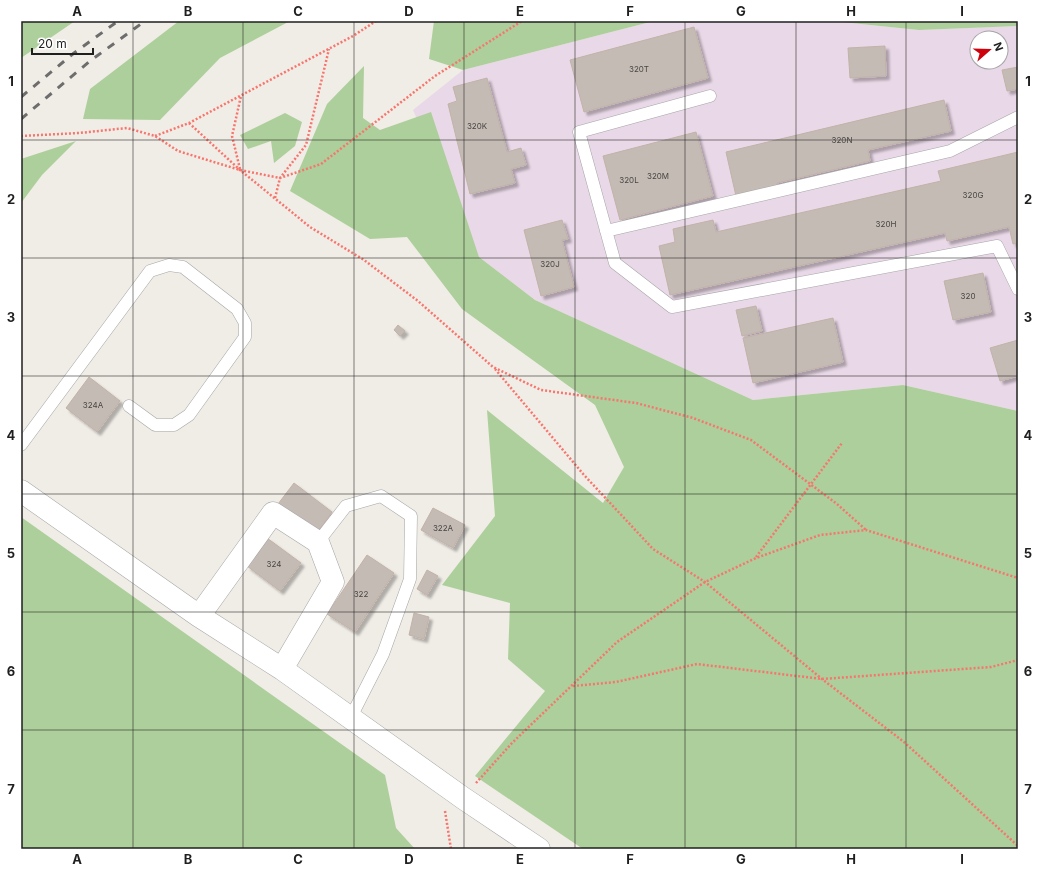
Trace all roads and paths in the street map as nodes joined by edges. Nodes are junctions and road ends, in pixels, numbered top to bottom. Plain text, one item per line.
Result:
1 (376, 21) edge
2 (522, 21) edge
3 (329, 48) junction
4 (241, 95) junction
5 (710, 96) dead end
6 (1018, 117) edge
7 (189, 123) junction
8 (21, 136) edge
9 (155, 136) junction
10 (240, 170) junction
11 (280, 178) junction
12 (275, 198) junction
13 (606, 230) junction
14 (1018, 289) edge
15 (494, 367) junction
16 (129, 406) dead end
17 (842, 443) dead end
18 (21, 445) edge
19 (811, 485) junction
20 (21, 491) edge
21 (866, 530) junction
22 (318, 542) junction
23 (756, 558) junction
24 (1018, 578) edge
25 (705, 582) junction
26 (199, 616) junction
27 (1018, 660) edge
28 (282, 669) junction
29 (822, 679) junction
30 (573, 686) junction
31 (351, 717) junction
32 (462, 798) junction
33 (1018, 846) edge
34 (451, 849) edge
35 (539, 849) edge

1 - 3 path
2 - 11 path
3 - 4 path
3 - 11 path
4 - 7 path
4 - 10 path
5 - 13 lane
6 - 13 lane
7 - 9 path
7 - 10 path
8 - 9 path
9 - 10 path
10 - 11 path
10 - 12 path
11 - 12 path
12 - 15 path
13 - 14 lane
15 - 19 path
15 - 25 path
16 - 18 lane
17 - 19 path
19 - 21 path
19 - 23 path
20 - 26 street
21 - 23 path
21 - 24 path
22 - 26 street
22 - 28 street
22 - 31 lane
23 - 25 path
25 - 29 path
25 - 30 path
26 - 28 street
27 - 29 path
28 - 31 street
29 - 30 path
29 - 33 path
30 - 32 path
31 - 32 street
32 - 34 path
32 - 35 street

